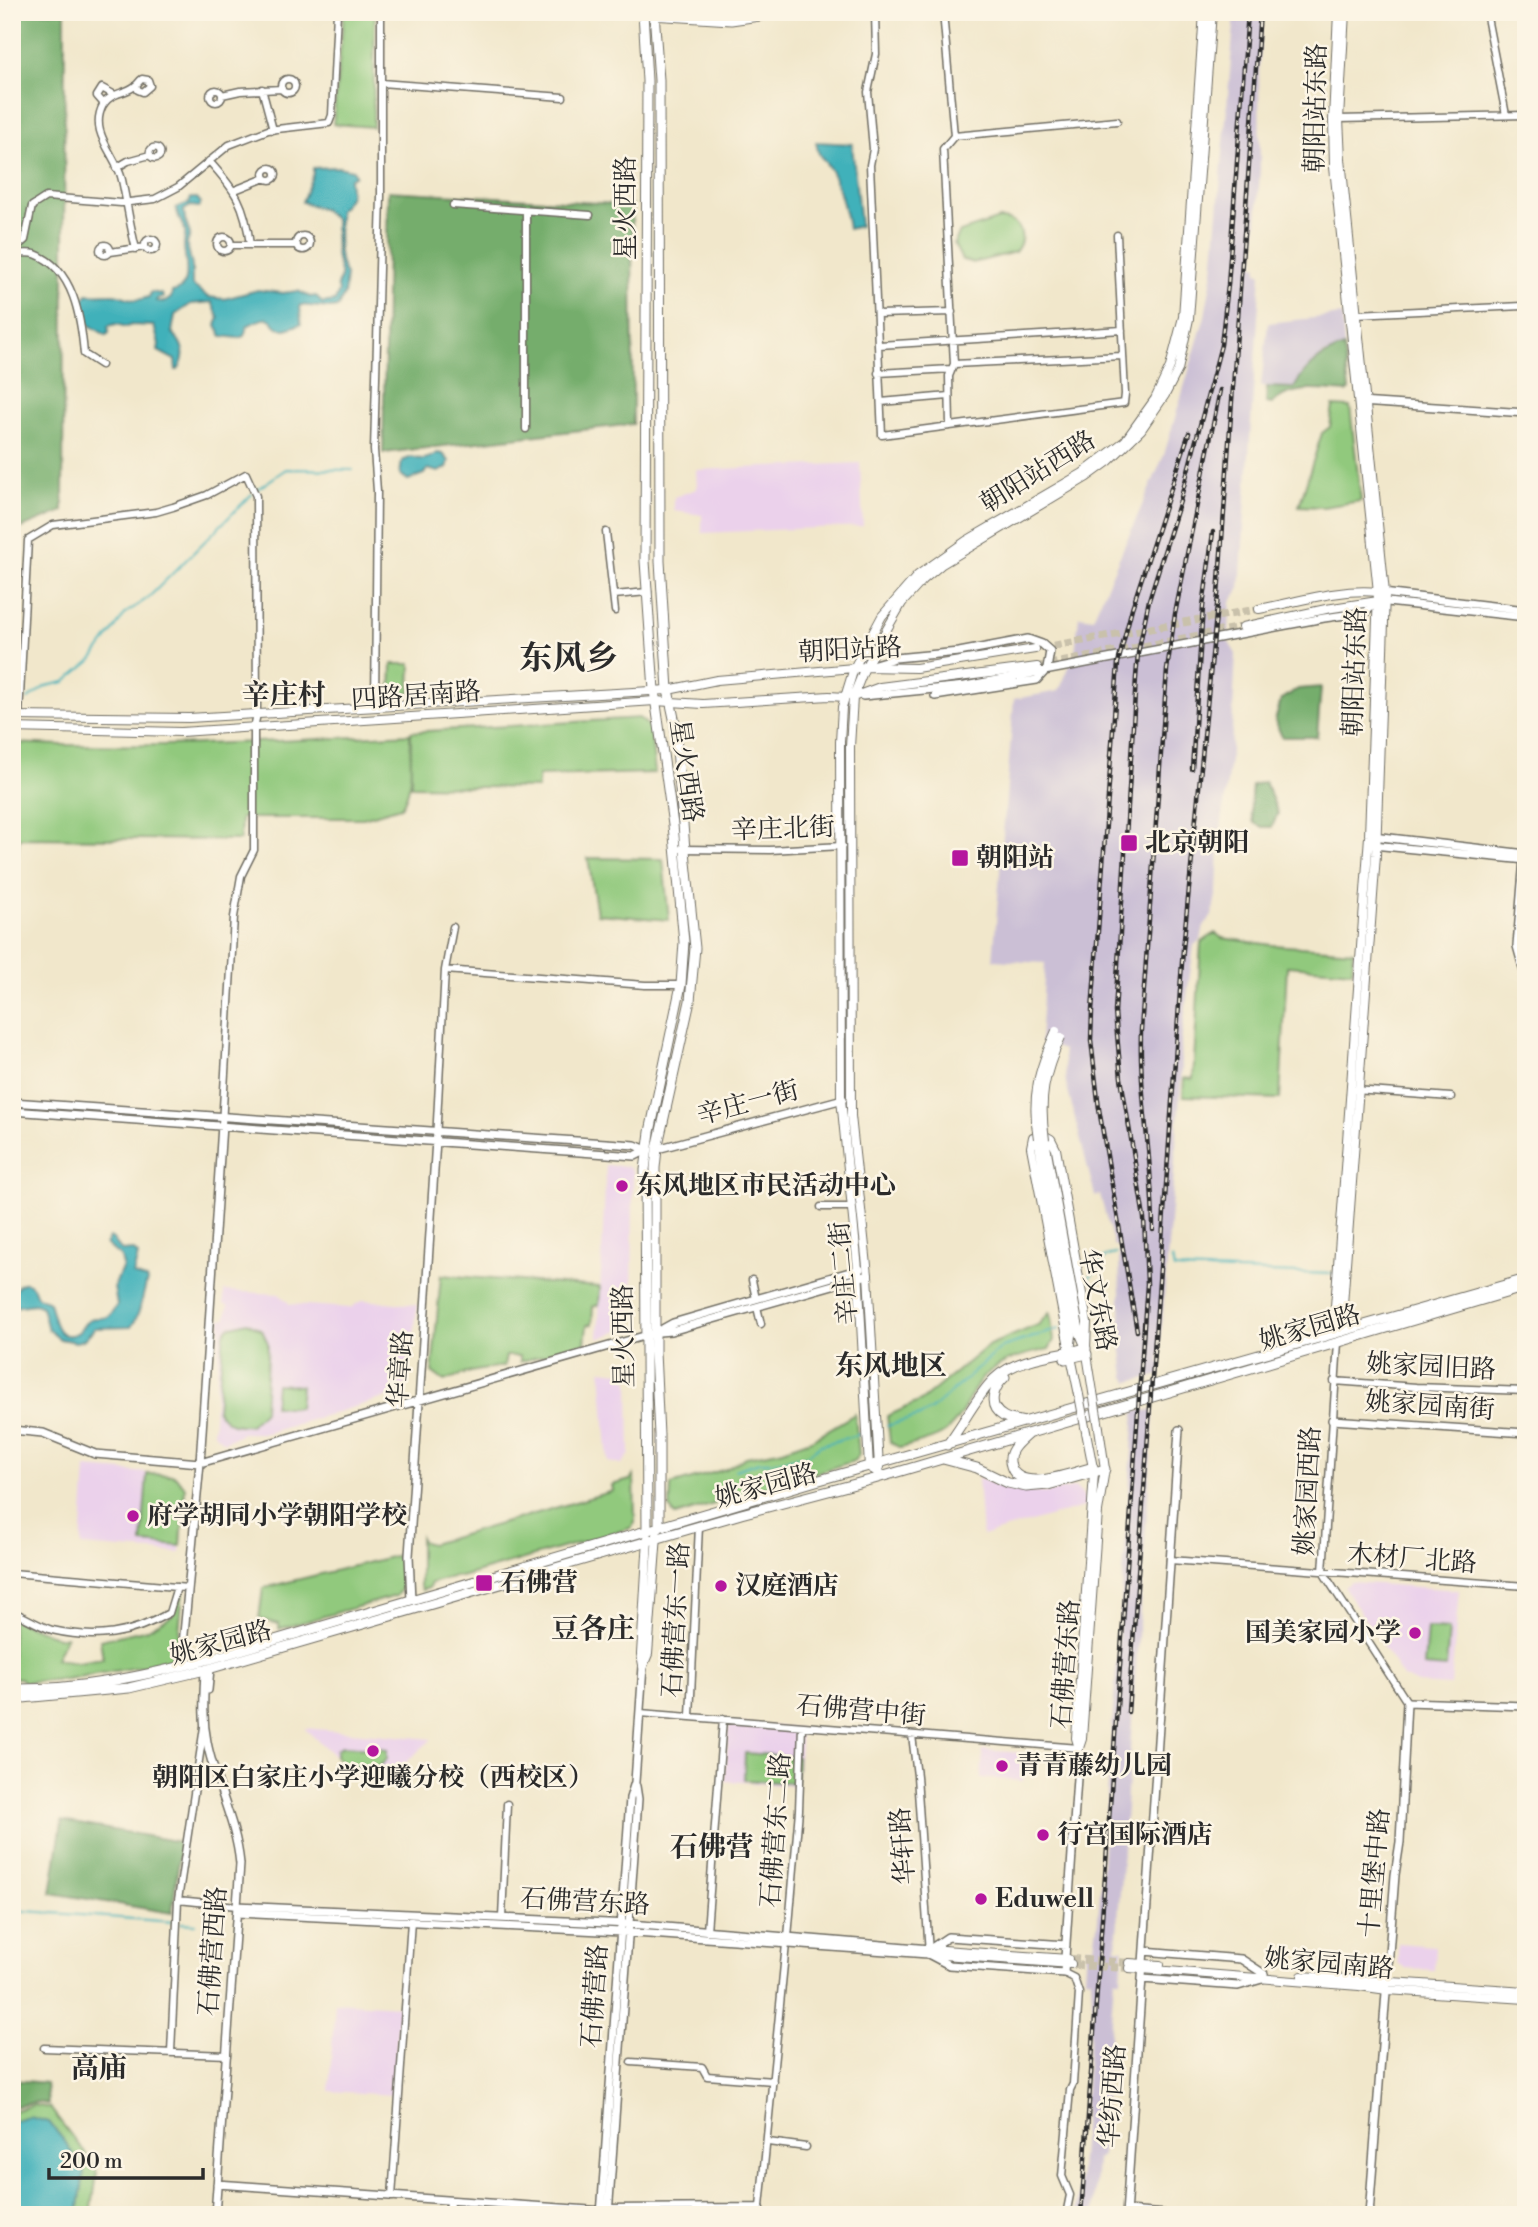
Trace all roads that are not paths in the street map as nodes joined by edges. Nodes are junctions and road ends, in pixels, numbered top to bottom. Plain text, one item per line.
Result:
1 (337, 12) edge
2 (382, 12) edge
3 (626, 12) edge
4 (788, 12) edge
5 (874, 12) edge
6 (943, 12) edge
7 (1204, 12) edge
8 (1212, 12) edge
9 (1338, 12) edge
10 (1345, 12) edge
11 (1486, 12) edge
12 (643, 13) edge
13 (654, 14) edge
14 (381, 83) junction
15 (136, 85) dead end
16 (262, 89) junction
17 (282, 89) dead end
18 (113, 94) junction
19 (222, 95) dead end
20 (563, 97) dead end
21 (104, 104) junction
22 (1506, 115) junction
23 (1526, 116) edge
24 (1339, 119) junction
25 (1117, 121) dead end
26 (273, 130) junction
27 (954, 136) junction
28 (150, 155) dead end
29 (209, 161) junction
30 (116, 168) junction
31 (265, 178) dead end
32 (235, 190) junction
33 (125, 202) junction
34 (453, 205) dead end
35 (526, 212) junction
36 (590, 215) dead end
37 (1117, 235) dead end
38 (250, 245) junction
39 (297, 245) dead end
40 (231, 246) dead end
41 (145, 247) dead end
42 (136, 249) junction
43 (110, 252) dead end
44 (12, 253) edge
45 (1522, 306) dead end
46 (952, 312) junction
47 (878, 314) junction
48 (1356, 314) junction
49 (1122, 330) junction
50 (953, 340) junction
51 (878, 345) junction
52 (1122, 356) junction
53 (101, 365) dead end
54 (953, 366) junction
55 (878, 373) junction
56 (950, 396) junction
57 (881, 402) junction
58 (1363, 402) junction
59 (1526, 413) edge
60 (950, 426) junction
61 (526, 429) dead end
62 (606, 532) dead end
63 (648, 592) junction
64 (614, 595) junction
65 (1382, 597) junction
66 (1259, 609) tunnel mouth
67 (1526, 610) edge
68 (615, 611) dead end
69 (1526, 617) edge
70 (1243, 627) tunnel mouth
71 (1035, 649) tunnel mouth
72 (866, 667) junction
73 (1037, 667) tunnel mouth
74 (855, 668) junction
75 (654, 690) junction
76 (668, 690) junction
77 (935, 696) dead end
78 (849, 697) junction
79 (655, 701) junction
80 (670, 701) junction
81 (375, 707) junction
82 (257, 714) junction
83 (16, 716) edge
84 (12, 728) edge
85 (254, 728) junction
86 (1373, 840) junction
87 (840, 846) junction
88 (850, 846) junction
89 (680, 849) junction
90 (1525, 855) edge
91 (1526, 888) edge
92 (453, 927) dead end
93 (1526, 963) edge
94 (445, 970) junction
95 (1526, 979) edge
96 (681, 985) junction
97 (1058, 1034) dead end
98 (1354, 1090) junction
99 (851, 1096) junction
100 (1451, 1097) dead end
101 (841, 1099) junction
102 (12, 1102) edge
103 (12, 1111) edge
104 (222, 1121) junction
105 (436, 1136) junction
106 (1042, 1139) junction
107 (652, 1149) junction
108 (821, 1207) dead end
109 (851, 1207) junction
110 (863, 1272) junction
111 (1526, 1279) edge
112 (752, 1280) dead end
113 (1526, 1287) edge
114 (757, 1303) junction
115 (761, 1324) dead end
116 (655, 1333) junction
117 (645, 1336) junction
118 (1338, 1336) junction
119 (1087, 1351) junction
120 (1071, 1355) junction
121 (1334, 1381) junction
122 (1526, 1391) edge
123 (420, 1400) junction
124 (1332, 1420) junction
125 (1027, 1422) junction
126 (12, 1430) edge
127 (1178, 1430) dead end
128 (1031, 1432) junction
129 (1526, 1433) edge
130 (947, 1446) junction
131 (942, 1459) junction
132 (200, 1463) junction
133 (873, 1466) junction
134 (1105, 1467) junction
135 (1093, 1470) junction
136 (884, 1476) junction
137 (699, 1526) junction
138 (652, 1535) junction
139 (1170, 1560) junction
140 (1323, 1572) junction
141 (12, 1573) edge
142 (1526, 1586) edge
143 (177, 1587) junction
144 (188, 1588) junction
145 (411, 1600) junction
146 (12, 1611) edge
147 (181, 1666) junction
148 (643, 1666) joint
149 (208, 1669) junction
150 (12, 1689) edge
151 (12, 1699) edge
152 (1407, 1702) junction
153 (1526, 1706) edge
154 (640, 1713) junction
155 (691, 1716) junction
156 (723, 1719) junction
157 (204, 1726) junction
158 (802, 1726) junction
159 (912, 1735) junction
160 (1079, 1748) junction
161 (507, 1804) dead end
162 (178, 1900) junction
163 (237, 1909) junction
164 (502, 1918) junction
165 (411, 1922) junction
166 (625, 1928) junction
167 (707, 1931) junction
168 (787, 1940) junction
169 (1066, 1945) junction
170 (1144, 1951) junction
171 (929, 1952) junction
172 (1071, 1962) tunnel mouth
173 (1129, 1966) tunnel mouth
174 (1064, 1973) junction
175 (1264, 1976) junction
176 (1142, 1979) junction
177 (1387, 1986) junction
178 (1526, 1991) edge
179 (1526, 1999) edge
180 (44, 2048) dead end
181 (171, 2052) junction
182 (227, 2055) junction
183 (631, 2062) dead end
184 (773, 2081) junction
185 (768, 2143) junction
186 (806, 2147) dead end
187 (217, 2184) junction
188 (391, 2197) junction
189 (450, 2201) junction
190 (605, 2212) edge
191 (1126, 2213) edge
192 (215, 2215) edge
193 (449, 2215) edge
194 (1066, 2215) edge
195 (1180, 2215) edge
196 (1369, 2215) edge

1 - 26 street
2 - 14 street
3 - 12 street
4 - 13 main road
5 - 47 street
6 - 27 street
7 - 74 main road, 朝阳站西路
8 - 72 main road, 朝阳站西路
9 - 58 main road, 朝阳站东路
10 - 24 main road, 朝阳站东路
11 - 22 street
12 - 13 main road
12 - 63 main road, 星火西路
13 - 76 main road, 星火西路
14 - 20 street
14 - 81 street
15 - 18 street
16 - 17 street
16 - 19 street
16 - 26 street
18 - 21 street
18 - 21 street
21 - 30 street
22 - 23 street
22 - 24 street
24 - 48 main road, 朝阳站东路
25 - 27 street
26 - 29 street
27 - 46 street
28 - 30 street
29 - 32 street
29 - 33 street
30 - 33 street
31 - 32 street
32 - 38 street
33 - 42 street
33 - 44 street
34 - 35 street
35 - 36 street
35 - 61 street
37 - 49 street
38 - 39 street
38 - 40 street
41 - 42 street
42 - 43 street
44 - 53 street
45 - 48 street
46 - 47 street
46 - 50 street
47 - 51 street
48 - 58 main road, 朝阳站东路
49 - 50 street
49 - 52 street
50 - 51 street
50 - 54 street
51 - 55 street
52 - 54 street
52 - 60 street
54 - 55 street
54 - 56 street
55 - 57 street
56 - 57 street
56 - 60 street
57 - 60 street
58 - 59 street
58 - 65 main road, 朝阳站东路
62 - 64 street
63 - 64 street
63 - 75 main road, 星火西路
64 - 68 street
65 - 66 main road
65 - 67 street
65 - 69 street
65 - 70 main road
65 - 78 street
65 - 86 main road, 朝阳站东路
71 - 72 main road, 朝阳站路
72 - 74 main road, 朝阳站路
72 - 77 street
72 - 78 main road, 朝阳站西路
73 - 78 main road
74 - 76 main road, 朝阳站路
74 - 78 main road, 朝阳站西路
75 - 76 main road, 朝阳站路
75 - 79 main road, 星火西路
75 - 81 main road, 朝阳站路
76 - 80 main road, 星火西路
78 - 80 main road, 朝阳站路
78 - 87 main road, 朝阳站西路
78 - 88 main road, 朝阳站西路
79 - 80 main road, 朝阳站路
79 - 85 main road, 四路居南路
79 - 89 main road, 星火西路
80 - 89 main road, 星火西路
81 - 82 main road, 朝阳站路
82 - 83 main road, 朝阳站路
82 - 83 street
82 - 85 street
84 - 85 main road, 四路居南路
85 - 104 street
86 - 90 street
86 - 98 main road, 朝阳站东路
87 - 88 street, 辛庄北街
87 - 89 street, 辛庄北街
87 - 101 main road, 辛庄二街
88 - 99 main road, 辛庄二街
89 - 96 main road, 星火西路
89 - 107 main road, 星火西路
90 - 95 street
91 - 93 street
92 - 94 street
94 - 96 street
94 - 105 street
96 - 107 main road, 星火西路
97 - 106 main road, bridge
98 - 100 street
98 - 118 main road, 朝阳站东路
99 - 101 street, 辛庄一街
99 - 110 main road, 辛庄二街
101 - 107 street, 辛庄一街
101 - 109 main road, 辛庄二街
102 - 104 street
103 - 104 street
104 - 105 street, 辛庄一街
104 - 132 street
105 - 107 street, 辛庄一街
105 - 123 street, 华章路
106 - 119 main road, 华文东路
106 - 120 main road, 华文东路
107 - 116 main road, 星火西路
107 - 117 main road, 星火西路
108 - 109 street
109 - 110 main road, 辛庄二街
110 - 114 street
110 - 133 main road, 辛庄二街
111 - 118 main road, 姚家园路
112 - 114 street
113 - 118 main road, 姚家园路
114 - 115 street
114 - 116 street
116 - 117 street
116 - 138 main road, 星火西路
117 - 123 street
117 - 138 main road, 星火西路
118 - 121 street, 姚家园西路
118 - 125 main road, 姚家园路
118 - 128 main road, 姚家园路
119 - 120 main road
119 - 120 main road
119 - 134 main road, 华文东路, bridge
120 - 125 main road
120 - 130 main road
120 - 135 main road, 华文东路, bridge
121 - 122 street, 姚家园旧路
121 - 124 street, 姚家园西路
123 - 132 street
123 - 145 street, 华章路
124 - 129 street, 姚家园南街
124 - 140 street, 姚家园西路
125 - 130 main road, 姚家园路
126 - 132 street
127 - 139 street, 华纺西路
128 - 131 main road, 姚家园路
128 - 135 main road
130 - 133 main road, 姚家园路
131 - 135 main road
131 - 136 main road, 姚家园路
132 - 144 street
133 - 136 main road
133 - 138 main road, 姚家园路
134 - 135 main road
134 - 160 main road, 石佛营东路
135 - 160 main road, 石佛营东路
136 - 137 main road, 姚家园路
137 - 138 main road, 姚家园路
137 - 155 street, 石佛营东一路
138 - 145 main road, 姚家园路
138 - 148 main road, 石佛营路
138 - 149 main road, 姚家园路
139 - 140 street, 木材厂北路
139 - 170 street, 华纺西路
140 - 142 street, 木材厂北路
140 - 152 street, 姚家园西路
141 - 143 street
143 - 144 street
143 - 146 street
144 - 147 street
145 - 147 main road, 姚家园路
147 - 150 main road, 姚家园路
148 - 154 street, 石佛营路
149 - 151 main road, 姚家园路
149 - 157 street, 石佛营西路
152 - 153 street
152 - 177 street, 十里堡中路
154 - 155 street, 石佛营中街
154 - 166 street, 石佛营路
155 - 156 street, 石佛营中街
156 - 158 street, 石佛营中街
156 - 167 street
157 - 162 street
157 - 163 street, 石佛营西路
158 - 159 street, 石佛营中街
158 - 168 street, 石佛营东二路
159 - 160 street, 石佛营中街
159 - 171 street, 华轩路
160 - 169 street
161 - 164 street
162 - 163 street
162 - 181 street
163 - 164 street, 石佛营东路
163 - 165 street, 石佛营东路
163 - 182 street, 石佛营西路
164 - 166 street, 石佛营东路
165 - 166 street, 石佛营东路
165 - 188 street
166 - 167 street, 石佛营东路
166 - 168 street, 石佛营东路
166 - 190 street, 石佛营路
167 - 168 street, 石佛营东路
168 - 171 street, 石佛营东路
168 - 184 street, 石佛营东二路
169 - 171 street
169 - 174 street
170 - 175 street
170 - 176 street, 华纺西路
171 - 172 main road
171 - 174 street
173 - 175 main road, 姚家园南路
174 - 194 street
175 - 176 street
175 - 177 main road, 姚家园南路
176 - 191 street, 华纺西路
177 - 178 main road, 姚家园南路
177 - 179 main road, 姚家园南路
177 - 196 street, 十里堡中路
180 - 181 street
181 - 182 street
182 - 187 street, 石佛营西路
183 - 184 street
184 - 185 street, 石佛营东二路
185 - 186 street
185 - 190 street, 石佛营东二路
187 - 188 street
187 - 192 street, 石佛营西路
188 - 189 street
189 - 190 street
189 - 193 street
191 - 195 street

